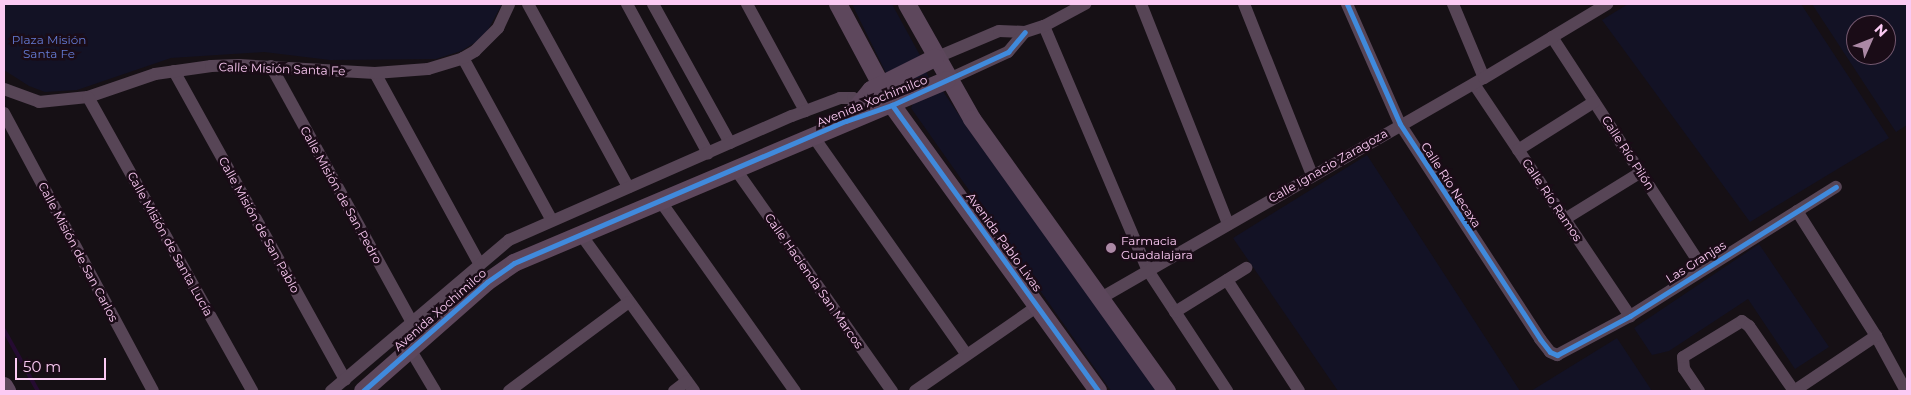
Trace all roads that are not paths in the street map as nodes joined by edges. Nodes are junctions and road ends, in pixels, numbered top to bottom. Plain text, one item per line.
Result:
1 (509, 4) edge
2 (528, 4) edge
3 (627, 4) edge
4 (653, 4) edge
5 (747, 4) edge
6 (838, 4) edge
7 (907, 4) edge
8 (1085, 4) edge
9 (1141, 4) edge
10 (1244, 4) edge
11 (1348, 4) edge
12 (1452, 4) edge
13 (1607, 4) edge
14 (1044, 26) junction
15 (1025, 32) junction
16 (1552, 37) junction
17 (463, 58) junction
18 (935, 58) junction
19 (271, 66) junction
20 (174, 71) junction
21 (375, 73) junction
22 (947, 80) junction
23 (1479, 81) junction
24 (880, 84) junction
25 (4, 90) edge
26 (88, 97) junction
27 (1594, 102) junction
28 (892, 105) junction
29 (861, 109) junction
30 (806, 110) junction
31 (4, 113) edge
32 (1400, 124) junction
33 (814, 136) junction
34 (730, 143) junction
35 (1518, 150) junction
36 (708, 153) junction
37 (736, 170) junction
38 (1640, 172) junction
39 (1312, 175) junction
40 (628, 187) junction
41 (1836, 187) dead end
42 (661, 202) junction
43 (1797, 211) junction
44 (550, 219) junction
45 (1565, 219) junction
46 (1228, 224) junction
47 (582, 236) junction
48 (480, 263) junction
49 (1246, 268) dead end
50 (1147, 269) junction
51 (1704, 269) junction
52 (1227, 280) junction
53 (1101, 298) junction
54 (629, 302) junction
55 (1039, 306) junction
56 (1175, 312) junction
57 (1630, 316) junction
58 (412, 323) junction
59 (1876, 336) junction
60 (410, 349) junction
61 (1566, 353) joint
62 (966, 354) junction
63 (345, 380) junction
64 (4, 386) edge
65 (690, 386) edge
66 (922, 389) edge
67 (7, 391) edge
68 (153, 391) edge
69 (252, 391) edge
70 (331, 391) edge
71 (363, 391) edge
72 (434, 391) edge
73 (509, 391) edge
74 (674, 391) edge
75 (796, 391) edge
76 (892, 391) edge
77 (1098, 391) edge
78 (1167, 391) edge
79 (1227, 391) edge
80 (1299, 391) edge
81 (1699, 391) edge
82 (1794, 391) edge
83 (1906, 391) edge

1 - 17 street, Calle Misión Santa Fe
2 - 40 street
3 - 36 street
4 - 34 street
5 - 30 street
6 - 24 main road, Avenida Pablo Livas
7 - 18 main road
8 - 14 street, Avenida Xochimilco
9 - 46 street
10 - 39 street
11 - 32 street, Calle Río Necaxa
12 - 23 street, Calle Río Ramos
13 - 16 street, Calle Ignacio Zaragoza
14 - 15 street, Avenida Xochimilco
14 - 50 street
15 - 18 street, Avenida Xochimilco
15 - 22 street, Avenida Xochimilco
16 - 23 street, Calle Ignacio Zaragoza
16 - 27 street, Calle Río Pilón
17 - 21 street, Calle Misión Santa Fe
17 - 44 street
18 - 22 main road
18 - 24 main road, Avenida Xochimilco
19 - 20 street, Calle Misión Santa Fe
19 - 21 street, Calle Misión Santa Fe
19 - 58 street, Calle Misión de San Pedro
20 - 26 street, Calle Misión Santa Fe
20 - 63 street, Calle Misión de San Pablo
21 - 48 street
22 - 28 main road, Avenida Xochimilco
22 - 53 main road
23 - 32 street, Calle Ignacio Zaragoza
23 - 35 street, Calle Río Ramos
24 - 28 main road, Avenida Pablo Livas
24 - 29 main road, Avenida Xochimilco
25 - 26 street, Calle Misión Santa Fe
26 - 69 street, Calle Misión de Santa Lucía
27 - 35 street
27 - 38 street, Calle Río Pilón
28 - 29 main road, Avenida Xochimilco
28 - 55 main road, Avenida Pablo Livas
29 - 30 street
29 - 33 main road, Avenida Xochimilco
30 - 34 street
31 - 68 street, Calle Misión de San Carlos
32 - 39 street, Calle Ignacio Zaragoza
32 - 61 street, Calle Río Necaxa
33 - 37 main road, Avenida Xochimilco
33 - 62 street
34 - 36 street
35 - 45 street, Calle Río Ramos
36 - 40 street
37 - 42 main road, Avenida Xochimilco
37 - 76 street, Calle Hacienda San Marcos
38 - 45 street
38 - 51 street, Calle Río Pilón
39 - 46 street, Calle Ignacio Zaragoza
40 - 44 street
41 - 43 street, Las Granjas
42 - 47 main road, Avenida Xochimilco
42 - 75 street
43 - 51 street, Las Granjas
43 - 59 street
44 - 48 street
45 - 57 street, Calle Río Ramos
46 - 50 street, Calle Ignacio Zaragoza
47 - 54 street
47 - 60 main road, Avenida Xochimilco
48 - 58 street
49 - 52 street
50 - 53 street, Calle Ignacio Zaragoza
50 - 56 street
51 - 57 street, Las Granjas
52 - 56 street
52 - 80 street
53 - 78 main road
54 - 65 street
54 - 73 street
55 - 62 street
55 - 77 main road, Avenida Pablo Livas
56 - 79 street
57 - 61 street, Las Granjas
58 - 63 street
59 - 82 street
59 - 83 street
60 - 71 main road, Avenida Xochimilco
60 - 72 street
62 - 66 street
63 - 70 street
64 - 67 main road
65 - 74 street
81 - 82 street

